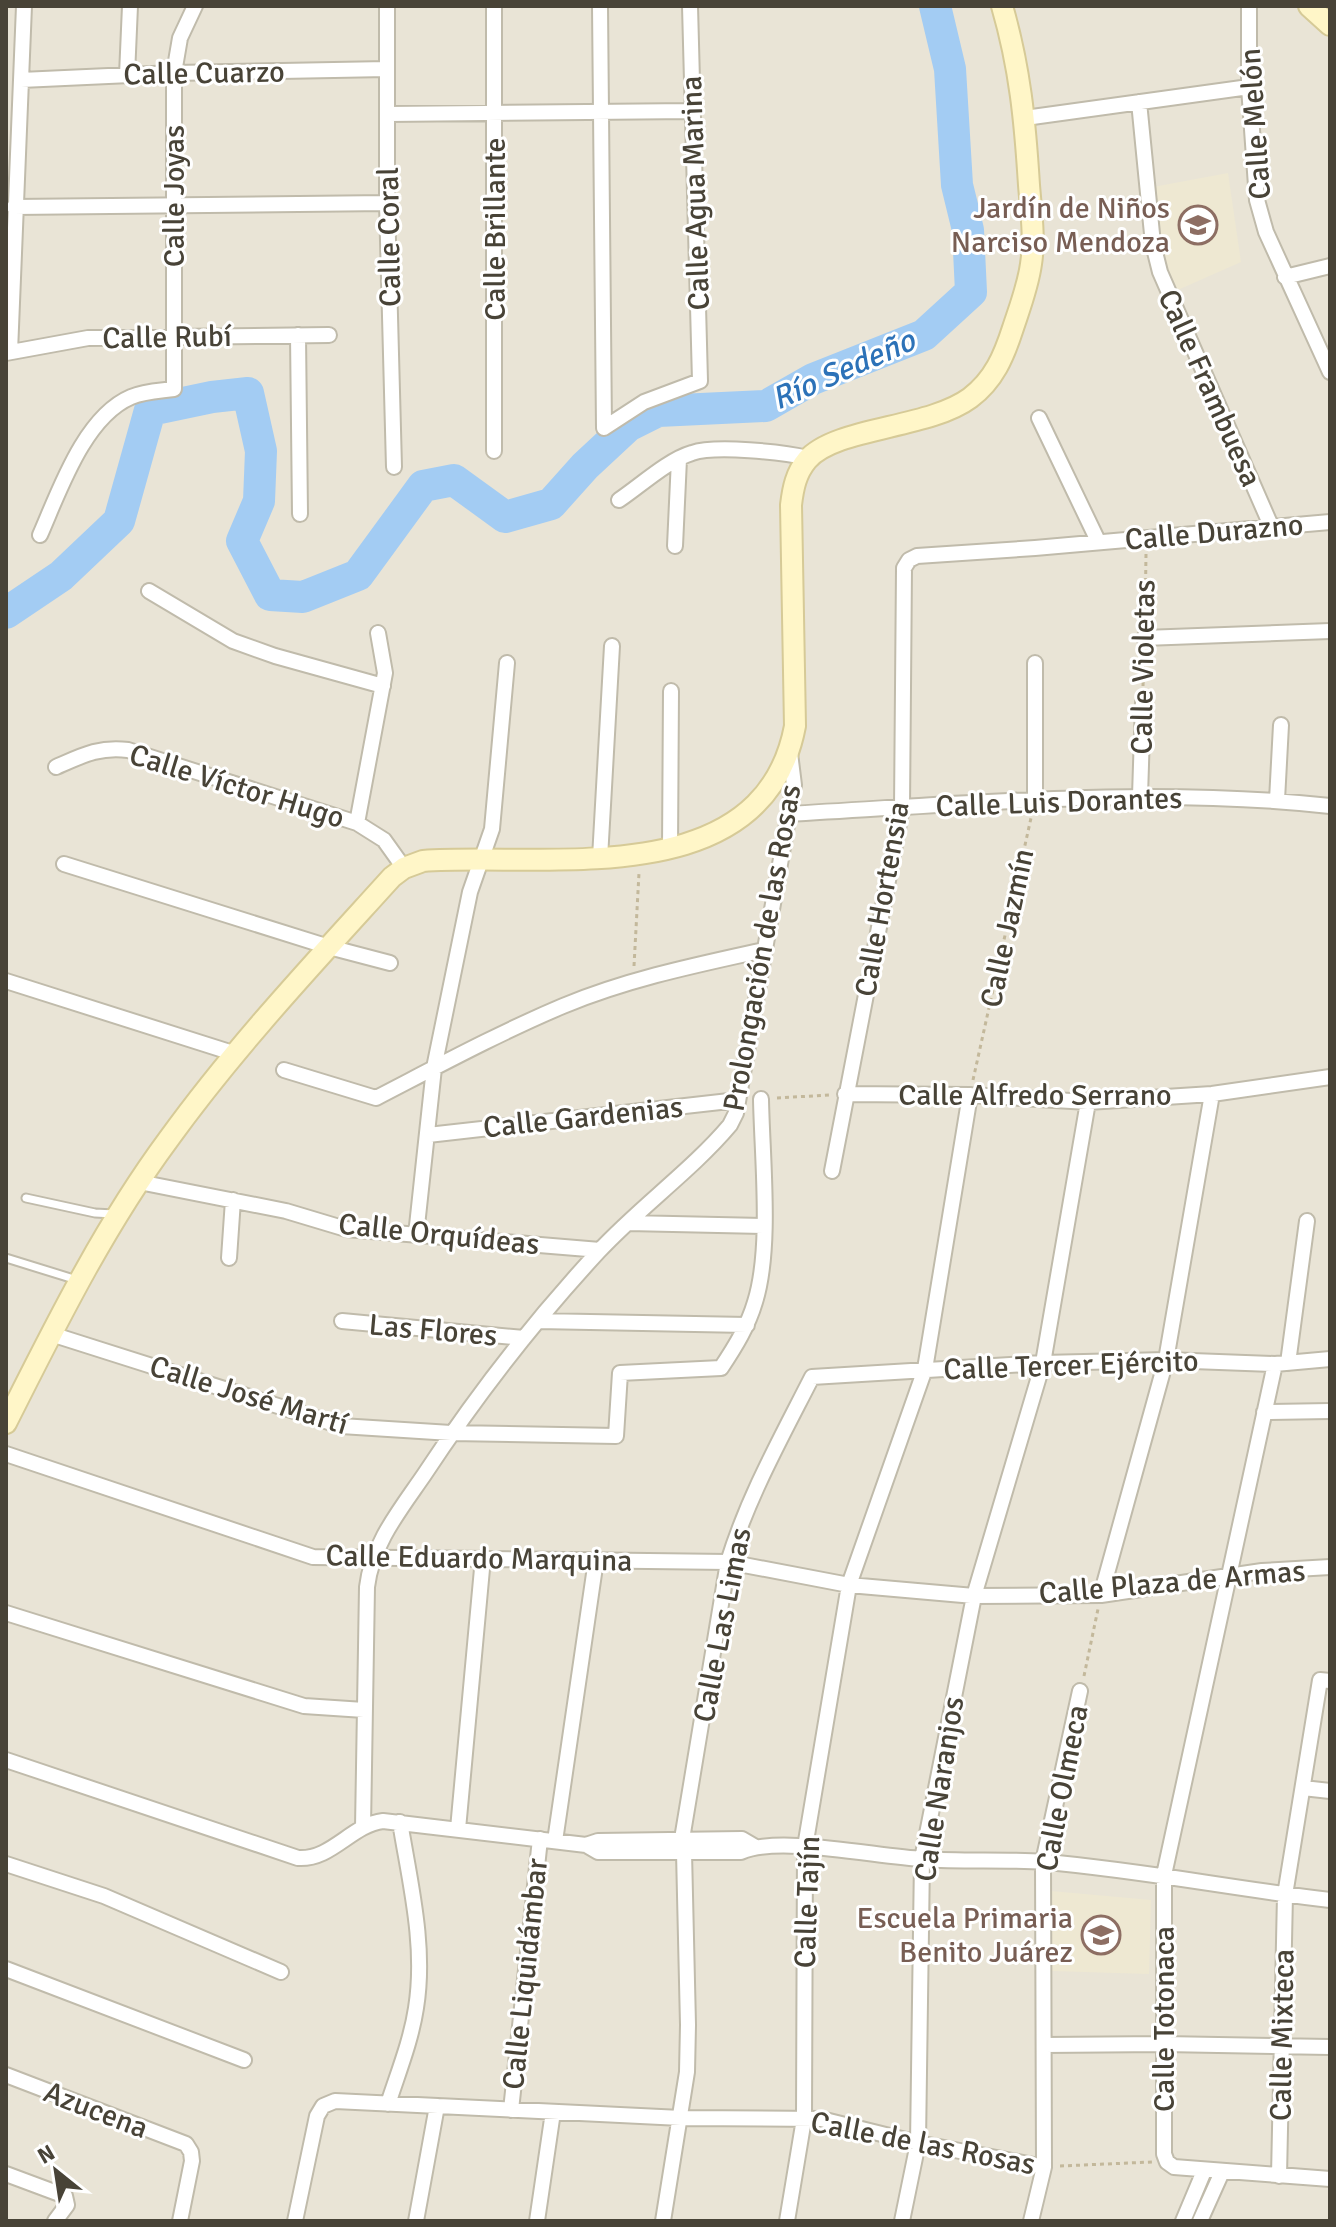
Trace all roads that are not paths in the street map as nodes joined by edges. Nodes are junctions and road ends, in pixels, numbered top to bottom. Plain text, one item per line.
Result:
1 (24, 6) edge
2 (130, 6) edge
3 (195, 6) edge
4 (387, 6) edge
5 (494, 6) edge
6 (600, 6) edge
7 (690, 6) edge
8 (1002, 6) edge
9 (1249, 6) edge
10 (387, 69) junction
11 (174, 73) junction
12 (127, 75) junction
13 (21, 80) junction
14 (1249, 87) junction
15 (1139, 102) junction
16 (692, 111) junction
17 (603, 113) junction
18 (388, 114) junction
19 (495, 115) junction
20 (1025, 118) junction
21 (387, 203) junction
22 (173, 205) junction
23 (14, 207) junction
24 (1330, 266) edge
25 (1285, 277) junction
26 (298, 335) junction
27 (329, 335) dead end
28 (175, 336) junction
29 (8, 353) edge
30 (1330, 372) edge
31 (1039, 418) dead end
32 (494, 451) dead end
33 (808, 458) junction
34 (679, 459) junction
35 (394, 467) dead end
36 (619, 500) dead end
37 (300, 514) dead end
38 (1330, 522) edge
39 (1272, 528) junction
40 (40, 535) dead end
41 (1098, 541) junction
42 (675, 546) dead end
43 (909, 560) joint
44 (149, 591) dead end
45 (1330, 631) edge
46 (378, 633) dead end
47 (1144, 638) road end
48 (612, 646) dead end
49 (507, 663) dead end
50 (1035, 663) dead end
51 (383, 686) junction
52 (671, 691) dead end
53 (1143, 702) road end
54 (1281, 725) dead end
55 (790, 753) junction
56 (56, 767) dead end
57 (1140, 796) junction
58 (1035, 800) junction
59 (1277, 800) junction
60 (1330, 806) edge
61 (902, 808) junction
62 (788, 814) junction
63 (357, 823) junction
64 (670, 850) junction
65 (600, 858) junction
66 (482, 860) junction
67 (64, 864) dead end
68 (404, 868) junction
69 (329, 947) junction
70 (764, 950) junction
71 (390, 963) dead end
72 (6, 981) edge
73 (236, 1054) junction
74 (434, 1068) junction
75 (284, 1070) dead end
76 (1330, 1077) edge
77 (845, 1094) junction
78 (1212, 1094) junction
79 (970, 1095) junction
80 (761, 1099) road end
81 (738, 1100) junction
82 (1088, 1102) junction
83 (428, 1135) junction
84 (832, 1171) dead end
85 (139, 1182) junction
86 (26, 1198) dead end
87 (233, 1200) junction
88 (117, 1215) junction
89 (1307, 1221) dead end
90 (628, 1223) junction
91 (763, 1226) junction
92 (416, 1235) junction
93 (600, 1250) junction
94 (6, 1258) edge
95 (229, 1258) dead end
96 (79, 1281) junction
97 (342, 1321) dead end
98 (538, 1321) junction
99 (747, 1325) junction
100 (51, 1334) junction
101 (524, 1338) junction
102 (1330, 1359) edge
103 (1166, 1360) junction
104 (1043, 1363) junction
105 (1282, 1364) junction
106 (925, 1369) junction
107 (812, 1377) joint
108 (1330, 1411) edge
109 (1264, 1412) junction
110 (6, 1423) edge
111 (451, 1433) junction
112 (6, 1454) edge
113 (372, 1558) junction
114 (483, 1558) junction
115 (596, 1560) junction
116 (728, 1562) junction
117 (1330, 1567) edge
118 (1228, 1578) junction
119 (849, 1585) junction
120 (1101, 1595) junction
121 (974, 1596) junction
122 (6, 1613) edge
123 (1325, 1681) edge
124 (1080, 1691) road end
125 (364, 1710) junction
126 (6, 1760) edge
127 (1303, 1788) junction
128 (1330, 1791) edge
129 (400, 1822) junction
130 (363, 1827) junction
131 (458, 1829) junction
132 (547, 1840) junction
133 (683, 1846) junction
134 (805, 1847) junction
135 (922, 1859) junction
136 (1043, 1862) junction
137 (6, 1864) edge
138 (1164, 1875) junction
139 (1285, 1895) junction
140 (1330, 1900) edge
141 (6, 1969) edge
142 (281, 1972) dead end
143 (1164, 2044) junction
144 (1044, 2045) junction
145 (1281, 2046) junction
146 (1330, 2047) edge
147 (244, 2060) dead end
148 (6, 2075) edge
149 (388, 2104) junction
150 (437, 2106) junction
151 (511, 2110) junction
152 (553, 2112) junction
153 (681, 2118) junction
154 (804, 2119) junction
155 (918, 2143) junction
156 (1044, 2167) junction
157 (1204, 2171) junction
158 (1222, 2172) junction
159 (6, 2174) edge
160 (1279, 2176) junction
161 (1330, 2179) edge
162 (55, 2221) edge
163 (180, 2221) edge
164 (295, 2221) edge
165 (416, 2221) edge
166 (537, 2221) edge
167 (663, 2221) edge
168 (787, 2221) edge
169 (902, 2221) edge
170 (1031, 2221) edge
171 (1183, 2221) edge
172 (1200, 2221) edge

1 - 13 street
2 - 12 street
3 - 11 street, Calle Joyas
4 - 10 street, Calle Coral
5 - 19 street, Calle Brillante
6 - 17 street
7 - 16 street, Calle Agua Marina
8 - 20 main road
9 - 14 street, Calle Melón
10 - 11 street, Calle Cuarzo
10 - 18 street, Calle Coral
11 - 12 street, Calle Cuarzo
11 - 22 street, Calle Joyas
12 - 13 street, Calle Cuarzo
13 - 23 street
14 - 15 street
14 - 25 street, Calle Melón
15 - 20 street
15 - 39 street, Calle Frambuesa
16 - 17 street
16 - 17 street, Calle Agua Marina
17 - 19 street
18 - 19 street
18 - 21 street, Calle Coral
19 - 32 street, Calle Brillante
20 - 33 main road
21 - 22 street
21 - 35 street, Calle Coral
22 - 23 street
22 - 28 street, Calle Joyas
23 - 29 street
24 - 25 street
25 - 30 street, Calle Melón
26 - 27 street, Calle Rubí
26 - 28 street, Calle Rubí
26 - 37 street
28 - 29 street, Calle Rubí
28 - 40 street, Calle Joyas
31 - 41 street, Calle Durazno
33 - 34 street
33 - 55 main road
34 - 36 street
34 - 42 street
38 - 39 street, Calle Durazno
39 - 41 street, Calle Durazno
41 - 43 street, Calle Durazno
43 - 61 street, Calle Hortensia
44 - 51 street
45 - 47 street
46 - 51 street
48 - 65 street
49 - 66 street
50 - 58 street
51 - 63 street
52 - 64 street
53 - 57 street, Calle Violetas
54 - 59 street
55 - 62 street, Prolongación de las Rosas
55 - 64 main road
56 - 63 street, Calle Víctor Hugo
57 - 58 street, Calle Luis Dorantes
57 - 59 street, Calle Luis Dorantes
58 - 61 street, Calle Luis Dorantes
59 - 60 street, Calle Luis Dorantes
61 - 62 street, Calle Luis Dorantes
61 - 77 street, Calle Hortensia
62 - 70 street, Prolongación de las Rosas
63 - 68 street, Calle Víctor Hugo
64 - 65 main road
65 - 66 main road
66 - 68 main road
66 - 74 street
67 - 69 street
68 - 69 main road
69 - 71 street
69 - 73 main road
70 - 74 street
70 - 81 street, Prolongación de las Rosas
72 - 73 street
73 - 85 main road
74 - 75 street
74 - 83 street
76 - 78 street, Calle Alfredo Serrano
77 - 79 street, Calle Alfredo Serrano
77 - 84 street, Calle Hortensia
78 - 82 street, Calle Alfredo Serrano
78 - 103 street
79 - 82 street, Calle Alfredo Serrano
79 - 106 street, Calle Tajín
80 - 91 street
81 - 83 street, Calle Gardenias
81 - 90 street, Prolongación de las Rosas
82 - 104 street, Calle Naranjos
83 - 92 street
85 - 87 street, Calle Orquídeas
85 - 88 main road
86 - 88 lane
87 - 92 street, Calle Orquídeas
87 - 95 street
88 - 96 main road
89 - 105 street, Calle Totonaca
90 - 91 street
90 - 93 street, Prolongación de las Rosas
91 - 99 street
92 - 93 street, Calle Orquídeas
93 - 98 street, Prolongación de las Rosas
94 - 96 lane
96 - 100 main road
97 - 101 street, Las Flores
98 - 99 street
98 - 101 street, Prolongación de las Rosas
99 - 111 street, Calle José Martí
100 - 110 main road
100 - 111 street, Calle José Martí
101 - 111 street, Prolongación de las Rosas
102 - 105 street, Calle Tercer Ejército
103 - 104 street, Calle Tercer Ejército
103 - 105 street, Calle Tercer Ejército
103 - 120 street
104 - 106 street, Calle Tercer Ejército
104 - 121 street, Calle Naranjos
105 - 109 street, Calle Totonaca
106 - 107 street, Calle Tercer Ejército
106 - 119 street, Calle Tajín
107 - 116 street, Calle Las Limas
108 - 109 street
109 - 118 street, Calle Totonaca
111 - 113 street, Prolongación de las Rosas
112 - 113 street, Calle Eduardo Marquina
113 - 114 street, Calle Eduardo Marquina
113 - 125 street, Prolongación de las Rosas
114 - 115 street, Calle Eduardo Marquina
114 - 131 street
115 - 116 street, Calle Eduardo Marquina
115 - 132 street, Calle Liquidámbar
116 - 119 street, Calle Plaza de Armas
116 - 133 street, Calle Las Limas
117 - 118 street, Calle Plaza de Armas
118 - 120 street, Calle Plaza de Armas
118 - 138 street, Calle Totonaca
119 - 121 street, Calle Plaza de Armas
119 - 134 street, Calle Tajín
120 - 121 street, Calle Plaza de Armas
121 - 135 street, Calle Naranjos
122 - 125 street
123 - 127 street, Calle Mixteca
124 - 136 street, Calle Olmeca
125 - 130 street, Prolongación de las Rosas
126 - 130 street
127 - 128 street
127 - 139 street, Calle Mixteca
129 - 130 street
129 - 131 street
129 - 149 street
131 - 132 street
132 - 133 street
132 - 151 street, Calle Liquidámbar
133 - 134 street
133 - 153 street, Calle Las Limas
134 - 135 street
134 - 154 street, Calle Tajín
135 - 136 street
135 - 155 street, Calle Naranjos
136 - 138 street
136 - 144 street, Calle Olmeca
137 - 142 street
138 - 139 street
138 - 143 street, Calle Totonaca
139 - 140 street
139 - 145 street, Calle Mixteca
141 - 147 street
143 - 144 street
143 - 145 street
143 - 157 street, Calle Totonaca
144 - 156 street, Calle Olmeca
145 - 146 street
145 - 160 street, Calle Mixteca
148 - 163 street, Azucena
149 - 150 street, Calle de las Rosas
149 - 164 street, Calle de las Rosas
150 - 151 street, Calle de las Rosas
150 - 165 street
151 - 152 street, Calle de las Rosas
152 - 153 street, Calle de las Rosas
152 - 166 street, Calle Liquidámbar
153 - 154 street, Calle de las Rosas
153 - 167 street, Calle Las Limas
154 - 155 street, Calle de las Rosas
154 - 168 street, Calle Tajín
155 - 156 street, Calle de las Rosas
155 - 169 street, Calle Naranjos
156 - 170 street, Calle Olmeca
157 - 158 street
157 - 171 street
158 - 160 street
158 - 172 street
159 - 162 street
160 - 161 street

